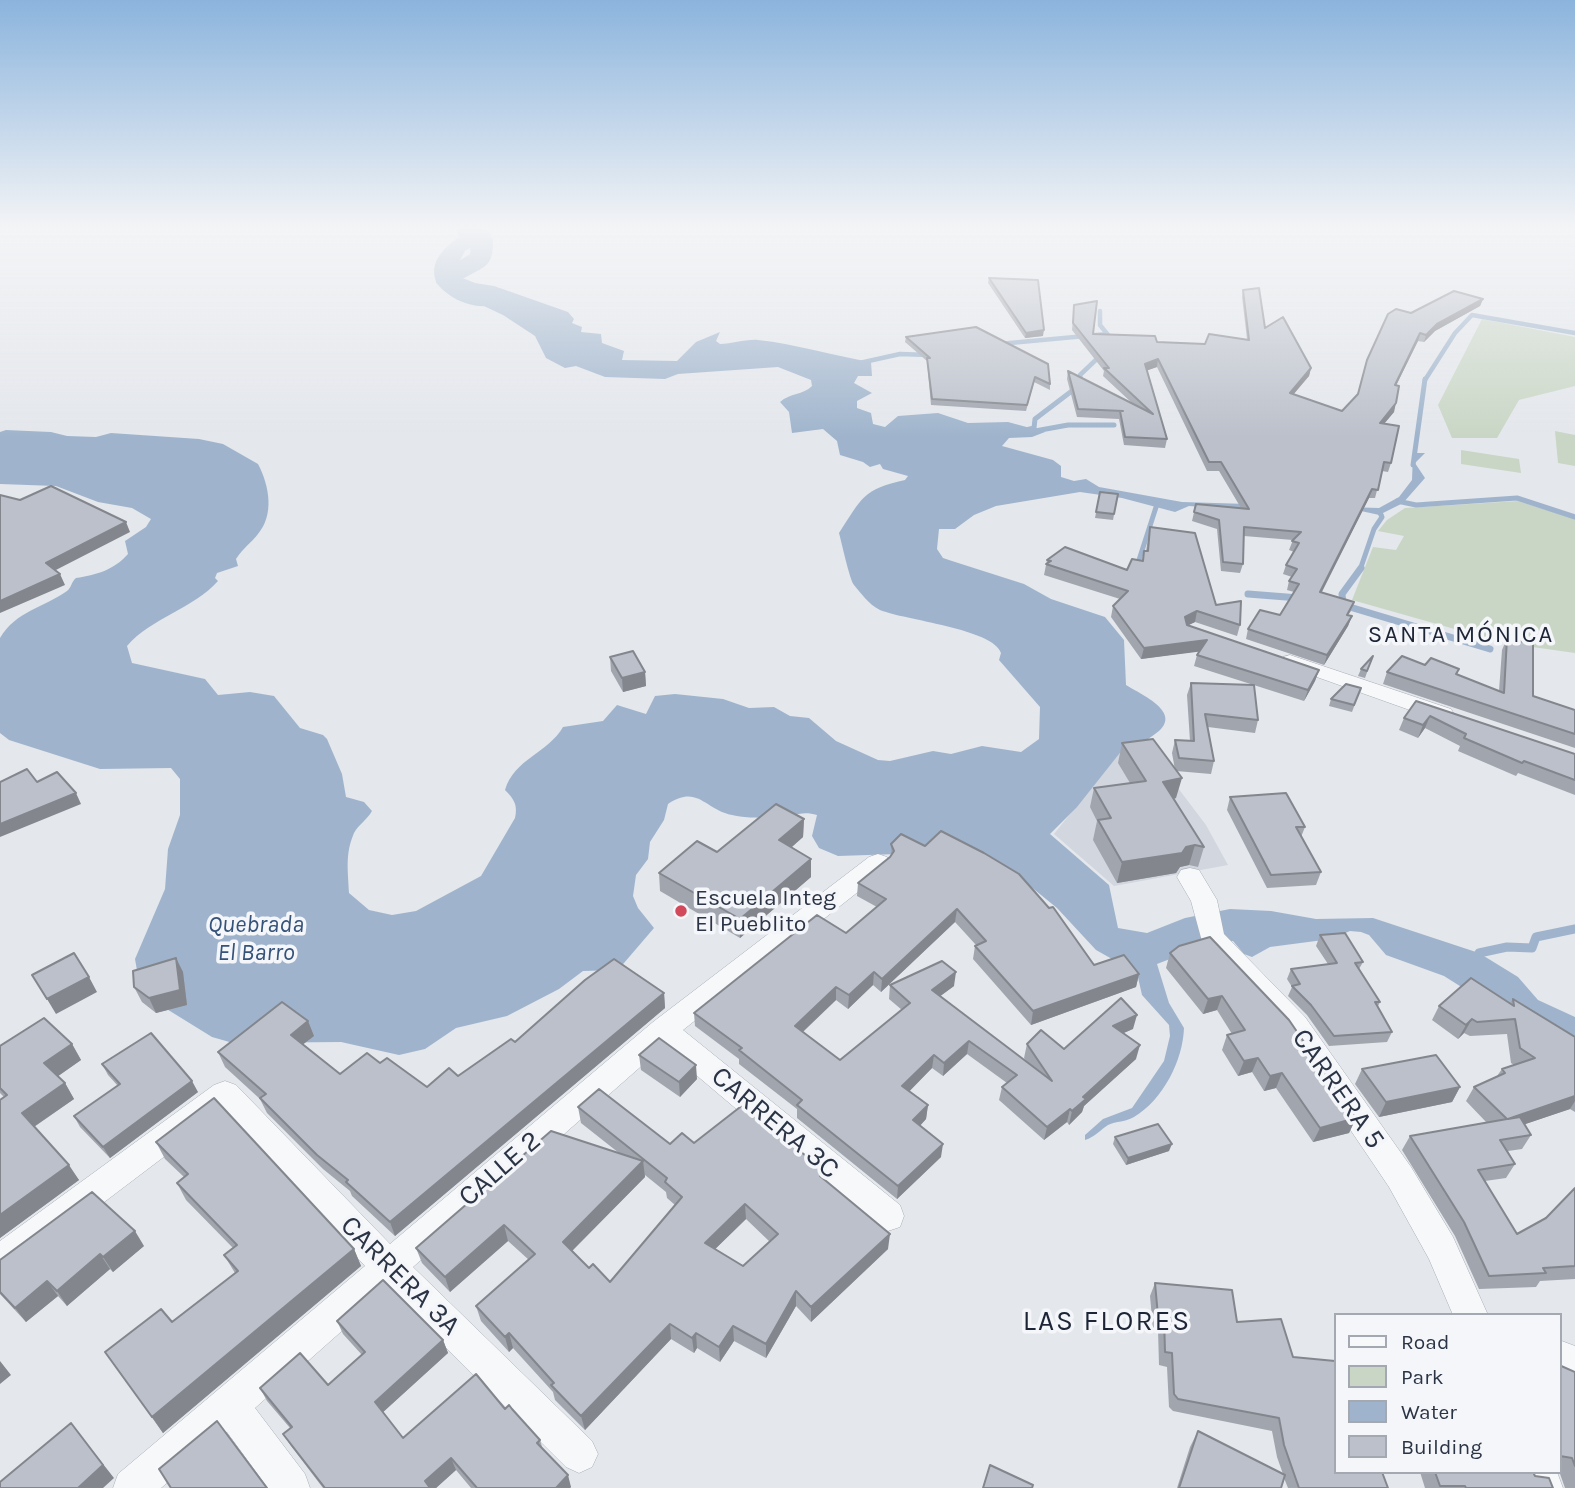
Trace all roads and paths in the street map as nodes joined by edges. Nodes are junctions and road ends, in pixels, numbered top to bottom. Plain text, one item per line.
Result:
1 (1270, 655) edge
2 (1459, 719) edge
3 (878, 863) edge
4 (1197, 888) dead end
5 (663, 1030) junction
6 (225, 1094) joint
7 (888, 1216) dead end
8 (0, 1261) edge
9 (388, 1266) junction
10 (1470, 1313) edge
11 (232, 1406) junction
12 (579, 1454) dead end
13 (132, 1488) edge
14 (291, 1488) edge

1 - 2 street
3 - 5 street, CALLE 2
4 - 10 street, CARRERA 5
5 - 7 street, CARRERA 3C
5 - 9 street, CALLE 2
6 - 8 street
6 - 9 street, CARRERA 3A
9 - 11 street, CALLE 2
9 - 12 street, CARRERA 3A
11 - 13 street, CALLE 2
11 - 14 street

